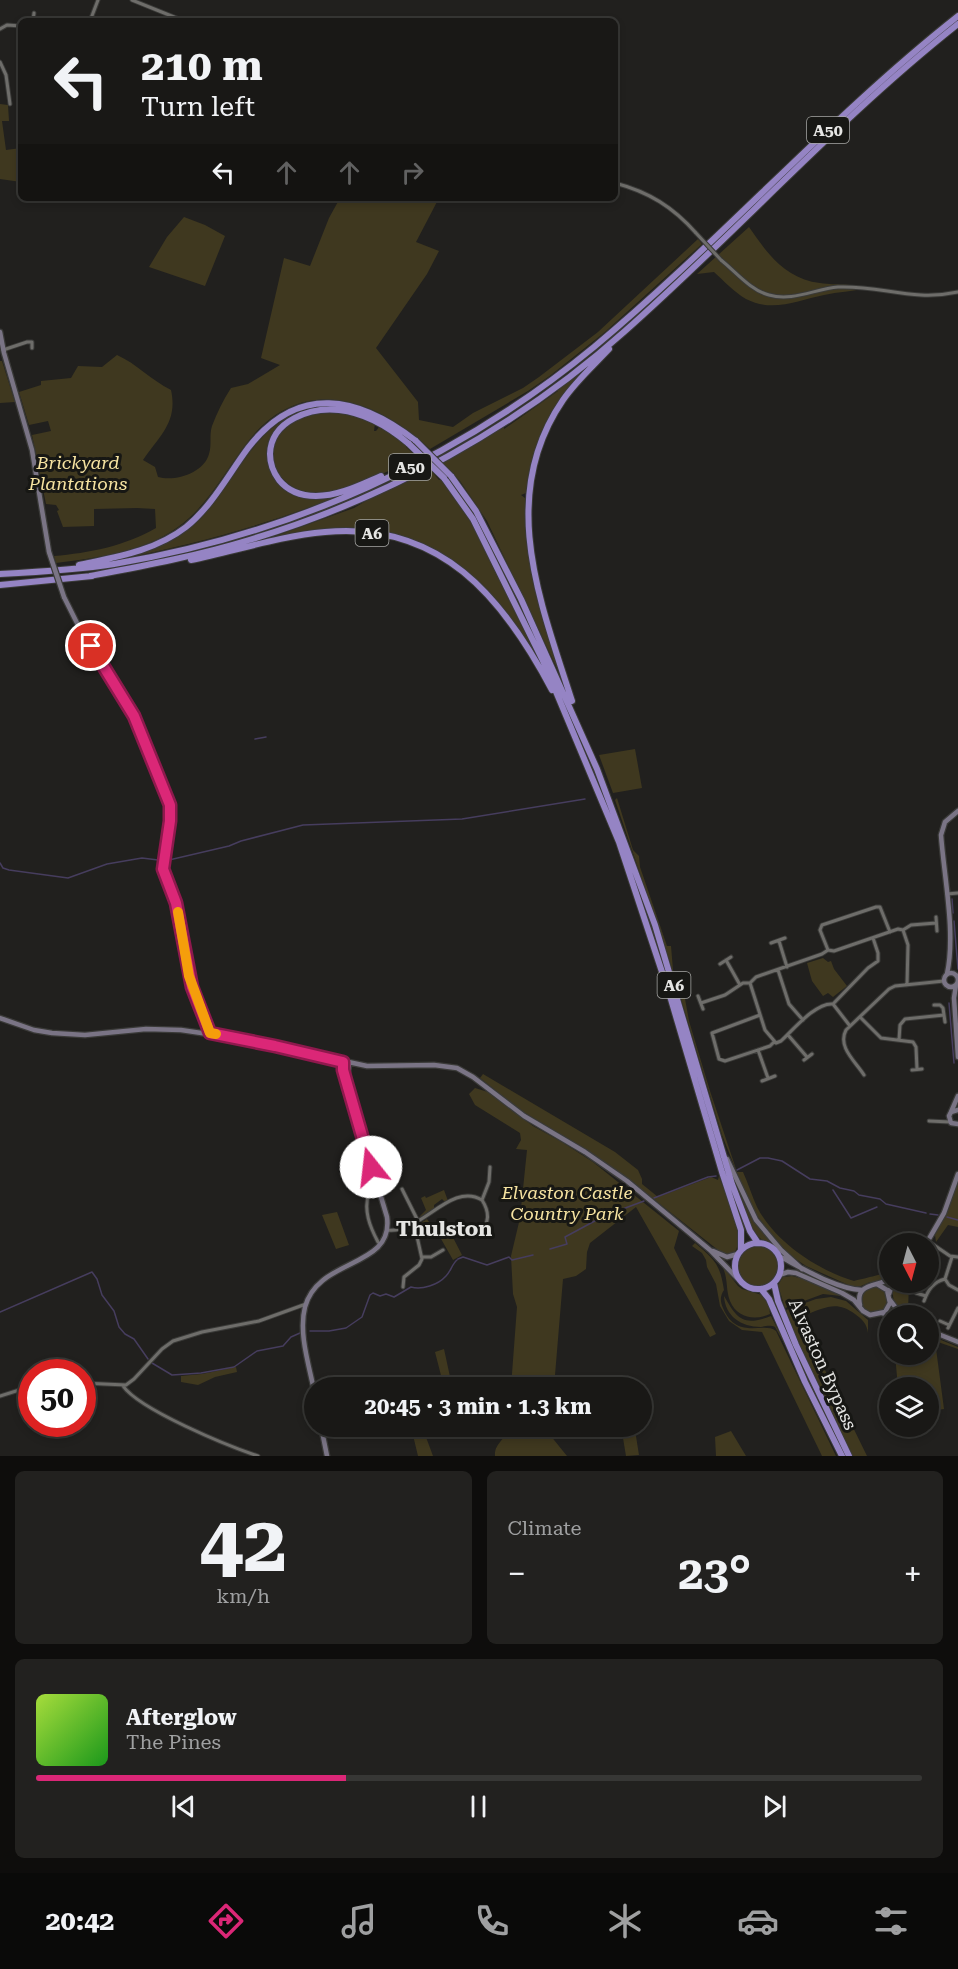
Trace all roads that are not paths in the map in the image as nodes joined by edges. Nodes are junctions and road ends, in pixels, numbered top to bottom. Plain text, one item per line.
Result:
1 (98, 0) edge
2 (132, 0) edge
3 (34, 13) dead end
4 (958, 16) edge
5 (33, 18) edge
6 (91, 18) edge
7 (177, 18) edge
8 (958, 24) edge
9 (18, 26) edge
10 (0, 29) edge
11 (0, 62) edge
12 (4, 96) dead end
13 (9, 96) junction
14 (10, 104) dead end
15 (618, 184) edge
16 (958, 292) edge
17 (0, 332) edge
18 (623, 333) junction
19 (32, 348) dead end
20 (3, 350) junction
21 (412, 443) junction
22 (421, 461) junction
23 (447, 477) junction
24 (61, 570) junction
25 (0, 574) edge
26 (90, 576) junction
27 (0, 585) edge
28 (569, 723) junction
29 (581, 729) junction
30 (958, 811) edge
31 (958, 893) edge
32 (947, 894) junction
33 (936, 916) dead end
34 (936, 923) junction
35 (903, 930) junction
36 (937, 931) dead end
37 (890, 932) junction
38 (785, 938) dead end
39 (873, 938) junction
40 (779, 941) junction
41 (771, 943) dead end
42 (828, 950) junction
43 (731, 957) dead end
44 (726, 960) junction
45 (950, 962) junction
46 (720, 964) dead end
47 (787, 967) junction
48 (778, 970) junction
49 (947, 974) junction
50 (957, 979) edge
51 (944, 981) junction
52 (750, 983) junction
53 (740, 985) junction
54 (906, 985) junction
55 (948, 986) junction
56 (698, 996) dead end
57 (954, 998) junction
58 (700, 1003) junction
59 (833, 1004) junction
60 (934, 1005) dead end
61 (703, 1009) dead end
62 (944, 1013) junction
63 (760, 1015) junction
64 (860, 1017) junction
65 (0, 1018) edge
66 (803, 1020) junction
67 (945, 1022) dead end
68 (850, 1026) junction
69 (210, 1033) junction
70 (788, 1035) junction
71 (899, 1040) junction
72 (774, 1042) junction
73 (758, 1050) junction
74 (812, 1053) dead end
75 (958, 1057) edge
76 (343, 1062) junction
77 (350, 1064) junction
78 (922, 1069) dead end
79 (864, 1075) dead end
80 (775, 1076) dead end
81 (768, 1078) junction
82 (762, 1081) dead end
83 (347, 1082) junction
84 (958, 1096) edge
85 (958, 1110) edge
86 (950, 1113) junction
87 (937, 1120) junction
88 (929, 1121) dead end
89 (953, 1123) edge
90 (958, 1132) edge
91 (721, 1149) junction
92 (490, 1167) dead end
93 (958, 1174) edge
94 (378, 1187) junction
95 (402, 1189) dead end
96 (482, 1200) junction
97 (416, 1222) junction
98 (484, 1228) junction
99 (388, 1230) junction
100 (478, 1231) dead end
101 (487, 1232) dead end
102 (932, 1233) edge
103 (378, 1242) dead end
104 (758, 1243) junction
105 (939, 1249) edge
106 (443, 1250) dead end
107 (710, 1250) junction
108 (740, 1252) junction
109 (778, 1256) junction
110 (422, 1257) junction
111 (952, 1257) junction
112 (958, 1257) edge
113 (802, 1269) junction
114 (779, 1275) junction
115 (737, 1278) junction
116 (945, 1279) junction
117 (774, 1283) junction
118 (877, 1284) joint
119 (403, 1287) dead end
120 (761, 1289) junction
121 (862, 1290) junction
122 (958, 1290) edge
123 (891, 1293) edge
124 (916, 1293) dead end
125 (926, 1296) junction
126 (890, 1298) junction
127 (924, 1301) dead end
128 (775, 1303) junction
129 (306, 1304) junction
130 (860, 1305) junction
131 (888, 1305) edge
132 (895, 1305) edge
133 (958, 1308) edge
134 (879, 1314) edge
135 (781, 1318) junction
136 (940, 1321) dead end
137 (939, 1334) edge
138 (958, 1342) edge
139 (312, 1377) edge
140 (96, 1384) edge
141 (123, 1386) junction
142 (18, 1390) edge
143 (0, 1396) edge
144 (323, 1437) edge
145 (258, 1456) edge
146 (327, 1456) edge
147 (842, 1456) edge
148 (849, 1456) edge

1 - 6 street
2 - 7 street
3 - 5 street
4 - 22 highway, A50
8 - 18 highway, A50
9 - 10 street
11 - 13 street
12 - 13 street
13 - 14 street
15 - 16 street, bridge
17 - 20 street
18 - 26 highway, A50
18 - 29 highway
19 - 20 street
20 - 69 street, bridge
21 - 22 highway
21 - 23 highway, A6, bridge
21 - 24 highway, A6
22 - 24 highway, A50
23 - 28 highway
23 - 29 highway, A6
24 - 25 highway, A50
26 - 27 highway, A50
26 - 28 highway, A6
28 - 108 highway, A6
29 - 91 highway, A6
30 - 32 street
31 - 32 street
32 - 45 street
33 - 34 street
34 - 35 street
34 - 36 street
35 - 37 street
35 - 54 street
37 - 39 street
37 - 42 street
38 - 40 street
39 - 42 street
39 - 59 street
40 - 41 street
40 - 47 street
42 - 47 street
43 - 44 street
44 - 46 street
44 - 53 street
45 - 49 street
45 - 50 street
47 - 48 street
48 - 52 street
48 - 66 street
49 - 50 street
49 - 51 street
50 - 55 street
50 - 57 street
51 - 54 street
51 - 55 street
52 - 53 street
52 - 63 street
53 - 58 street
54 - 64 street
55 - 57 street
56 - 58 street
57 - 75 street
58 - 61 street
59 - 66 street
59 - 68 street
60 - 62 street
62 - 67 street
62 - 71 street
63 - 72 street
63 - 73 street
64 - 68 street
64 - 71 street
65 - 69 street
66 - 70 street
68 - 79 street
69 - 76 street
70 - 72 street
70 - 74 street
71 - 78 street
72 - 73 street
73 - 81 street
76 - 77 street
76 - 83 street
77 - 83 street
77 - 107 street
80 - 81 street
81 - 82 street
83 - 94 street
84 - 86 street
85 - 86 street
86 - 87 street
86 - 89 street
87 - 88 street
87 - 89 street
89 - 90 street
91 - 104 highway, A6
91 - 113 street
92 - 96 street
93 - 102 street
94 - 99 street
94 - 103 street
95 - 97 street
96 - 97 street
96 - 98 street
97 - 99 street
97 - 110 street
98 - 100 street
98 - 101 street
99 - 129 street
104 - 108 highway
104 - 109 highway
105 - 111 street
106 - 110 street
107 - 108 street
107 - 115 street
108 - 115 highway
109 - 113 street
109 - 114 highway
110 - 119 street
111 - 112 street
111 - 116 street
113 - 121 street
114 - 117 highway
114 - 130 street
115 - 120 highway
116 - 122 street
116 - 125 street
117 - 120 highway
117 - 128 highway, Alvaston Bypass
118 - 121 street
118 - 126 street
120 - 128 highway, Alvaston Bypass
121 - 130 street
123 - 126 street
124 - 125 street
125 - 127 street
126 - 131 street
126 - 132 street
128 - 135 highway, Alvaston Bypass
129 - 139 street
129 - 141 street
130 - 134 street
133 - 136 street
135 - 147 highway, Alvaston Bypass
135 - 148 highway, Alvaston Bypass
137 - 138 street
140 - 141 street
141 - 145 street
142 - 143 street
144 - 146 street

